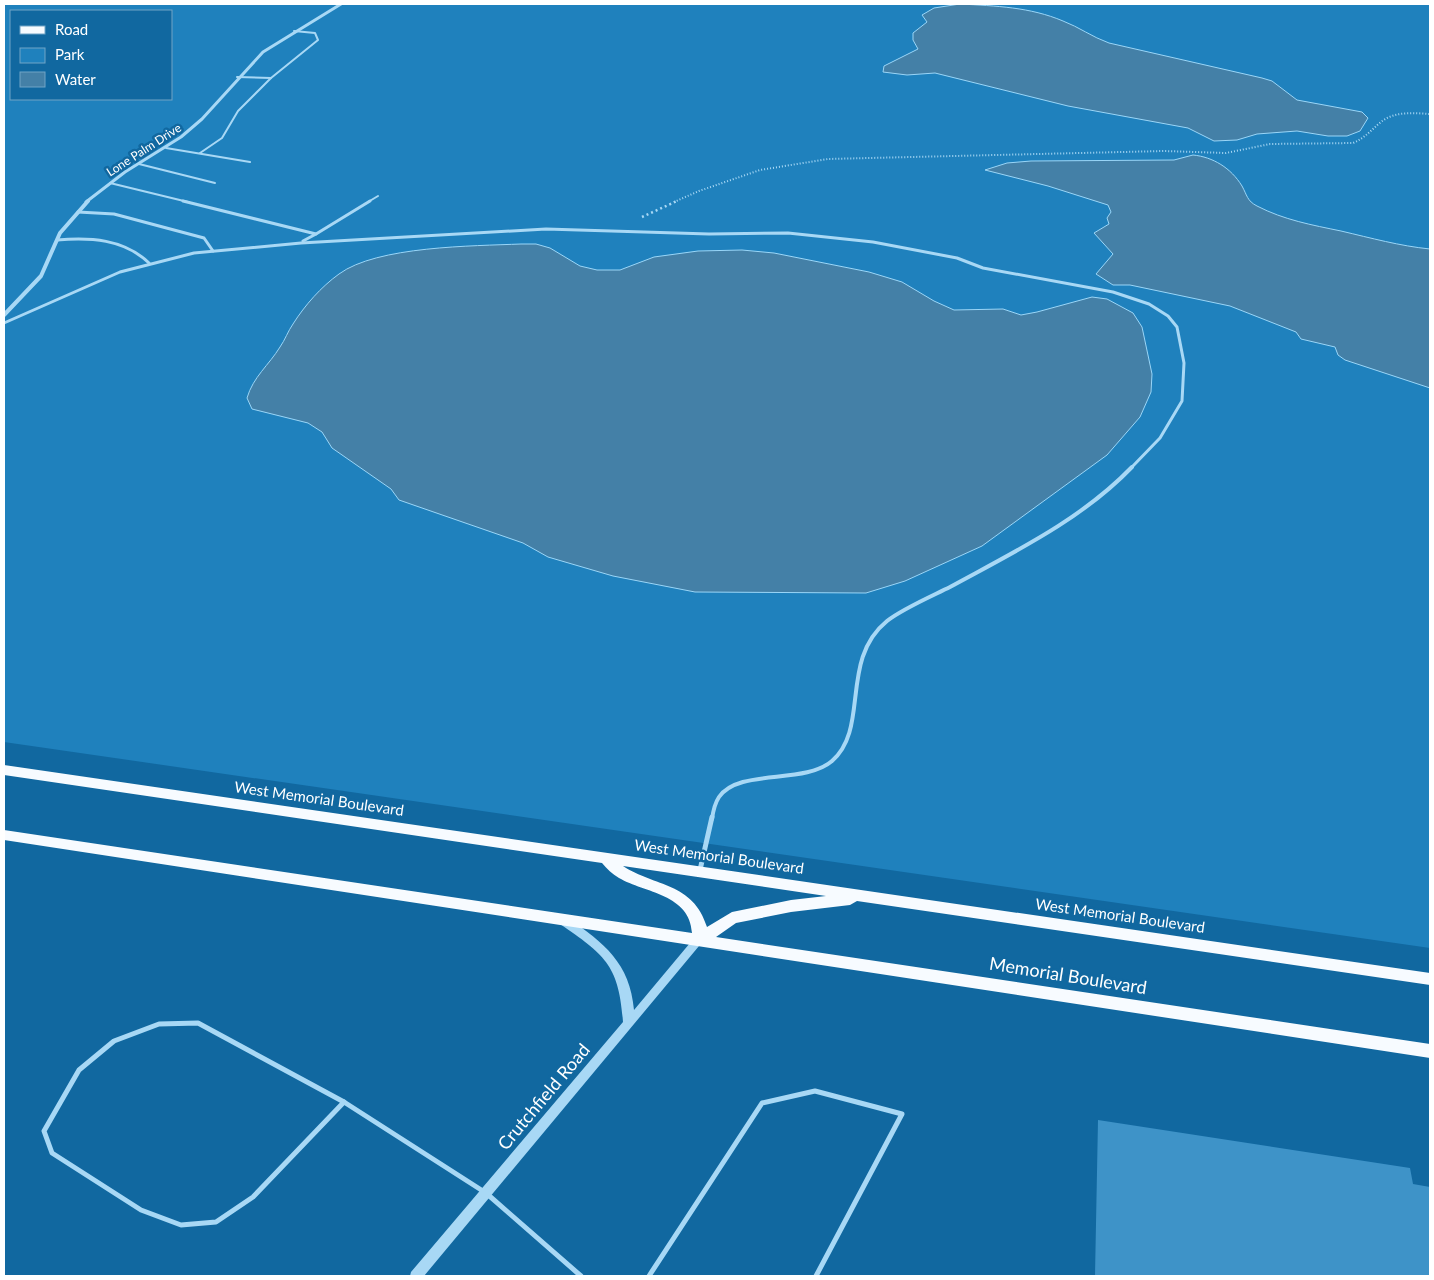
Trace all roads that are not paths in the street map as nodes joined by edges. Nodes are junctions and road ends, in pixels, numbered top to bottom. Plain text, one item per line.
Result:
1 (341, 4) edge
2 (294, 31) junction
3 (237, 77) junction
4 (271, 78) junction
5 (166, 148) junction
6 (200, 153) junction
7 (250, 162) dead end
8 (139, 164) junction
9 (215, 182) dead end
10 (110, 183) junction
11 (378, 196) dead end
12 (77, 212) junction
13 (316, 234) junction
14 (56, 240) junction
15 (301, 242) junction
16 (213, 251) junction
17 (149, 263) junction
18 (4, 315) edge
19 (4, 323) edge
20 (4, 770) edge
21 (4, 835) edge
22 (608, 859) junction
23 (700, 872) junction
24 (867, 896) junction
25 (561, 919) junction
26 (699, 940) junction
27 (1430, 979) edge
28 (629, 1023) junction
29 (1430, 1052) edge
30 (344, 1102) junction
31 (486, 1193) junction
32 (416, 1276) edge
33 (582, 1276) edge
34 (649, 1276) edge
35 (816, 1276) edge

1 - 2 street, Lone Palm Drive
2 - 3 street, Lone Palm Drive
2 - 4 lane
3 - 4 lane
3 - 5 street, Lone Palm Drive
4 - 6 lane
5 - 6 lane
5 - 8 street, Lone Palm Drive
6 - 7 lane
8 - 9 lane
8 - 10 street, Lone Palm Drive
10 - 12 street, Lone Palm Drive
10 - 13 lane
11 - 13 lane
12 - 14 street, Lone Palm Drive
12 - 16 lane
13 - 15 lane
14 - 17 lane
14 - 18 street, Lone Palm Drive
15 - 16 lane
15 - 23 lane
16 - 17 lane
17 - 19 lane
20 - 22 main road, West Memorial Boulevard
21 - 25 main road
22 - 23 main road, West Memorial Boulevard
22 - 26 main road
23 - 24 main road, West Memorial Boulevard
24 - 26 main road
24 - 27 main road, West Memorial Boulevard
25 - 26 main road
25 - 28 street
26 - 28 street, Crutchfield Road
26 - 29 main road, Memorial Boulevard
28 - 31 street, Crutchfield Road
30 - 30 lane
30 - 31 lane
31 - 32 street, Crutchfield Road
31 - 33 lane
34 - 35 lane

